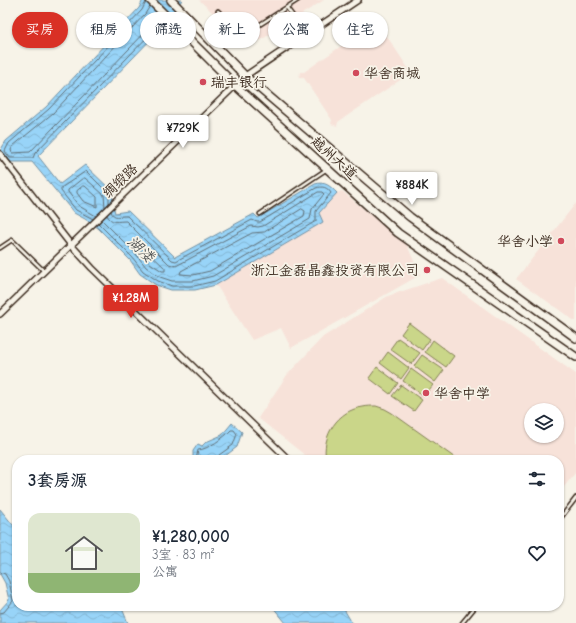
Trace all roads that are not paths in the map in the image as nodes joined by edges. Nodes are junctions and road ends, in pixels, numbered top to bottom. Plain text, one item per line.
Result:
1 (150, 0) edge
2 (170, 0) edge
3 (298, 0) edge
4 (358, 0) edge
5 (287, 8) junction
6 (218, 11) dead end
7 (290, 12) edge
8 (324, 23) edge
9 (287, 48) edge
10 (245, 76) junction
11 (236, 86) junction
12 (0, 154) edge
13 (327, 168) junction
14 (260, 214) dead end
15 (71, 245) junction
16 (0, 248) edge
17 (44, 271) junction
18 (0, 314) edge
19 (576, 338) edge
20 (576, 357) edge
21 (284, 455) edge
22 (576, 498) edge
23 (564, 514) edge
24 (472, 611) edge
25 (462, 623) edge

1 - 11 main road, 越州大道
2 - 10 main road, 越州大道
3 - 5 lane
4 - 8 street, 绸缎路
5 - 6 lane
5 - 7 lane
9 - 10 street, 绸缎路
10 - 11 street, 绸缎路
10 - 19 main road, 越州大道
11 - 13 main road, 越州大道
11 - 15 street, 绸缎路
12 - 15 street
13 - 14 lane
13 - 20 main road, 越州大道
15 - 17 street, 绸缎路
15 - 21 street
16 - 17 lane
17 - 18 street, 绸缎路
22 - 23 lane
24 - 25 lane

